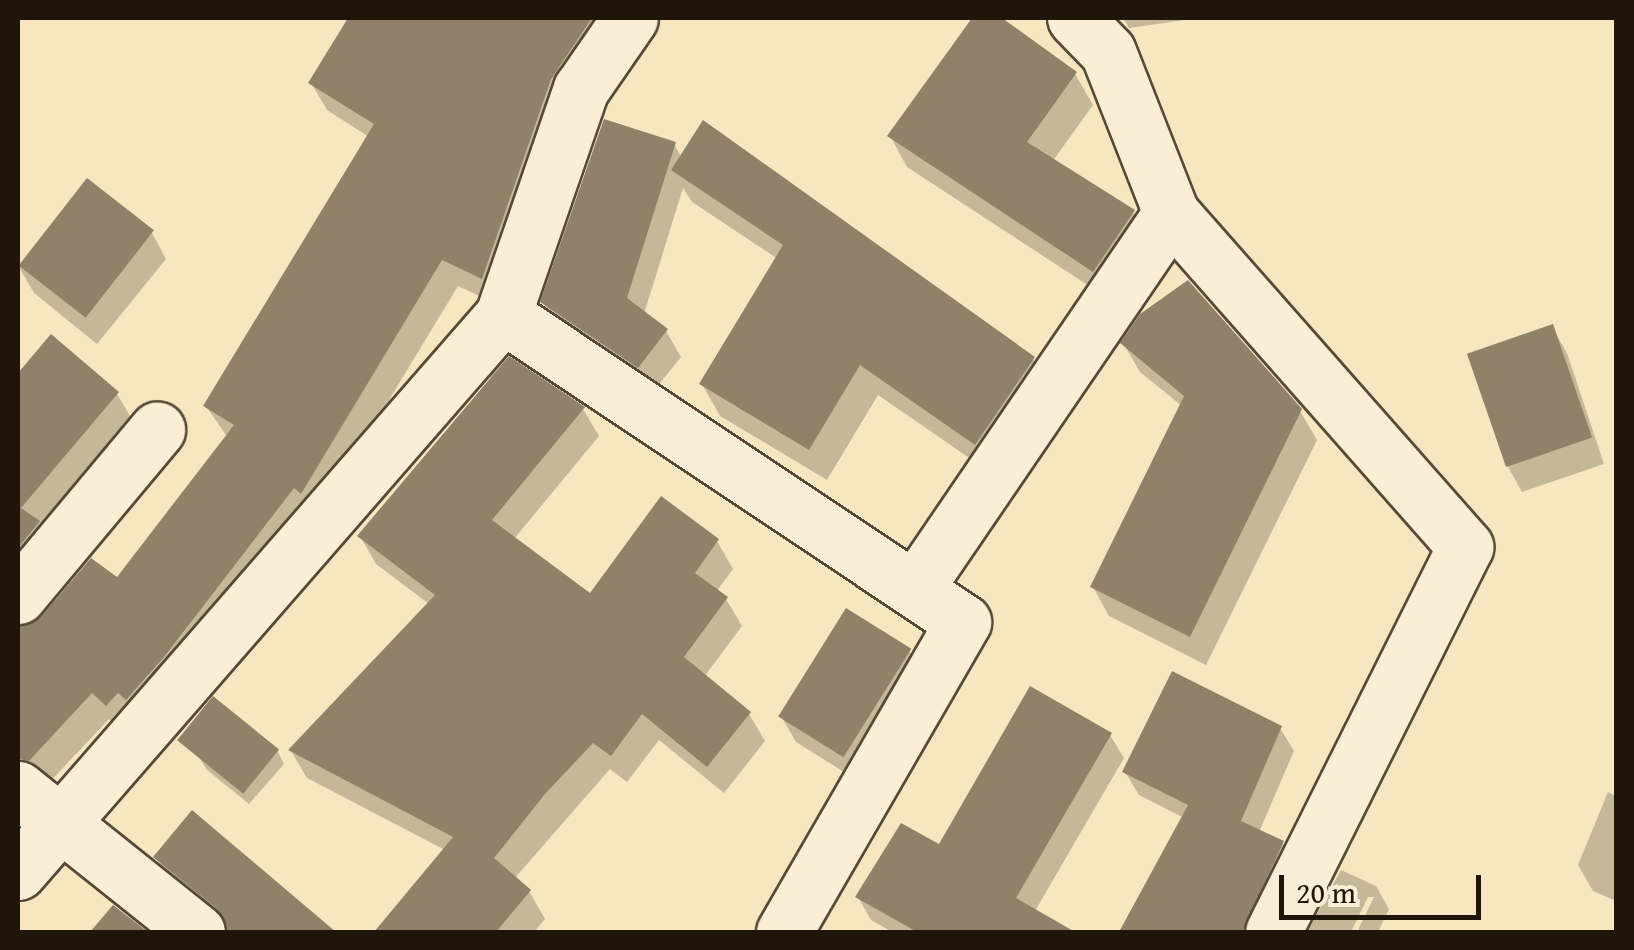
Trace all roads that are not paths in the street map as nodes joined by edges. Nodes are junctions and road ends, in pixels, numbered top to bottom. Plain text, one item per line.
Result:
1 (630, 18) edge
2 (1075, 18) edge
3 (1170, 214) junction
4 (503, 315) junction
5 (157, 430) dead end
6 (916, 587) junction
7 (18, 596) edge
8 (18, 789) edge
9 (59, 826) junction
10 (18, 872) edge
11 (197, 932) edge
12 (784, 932) edge
13 (1273, 932) edge

1 - 4 street
2 - 3 street
3 - 6 street
3 - 13 street
4 - 6 street
4 - 9 street
5 - 7 street
6 - 12 street
8 - 9 street
9 - 10 street
9 - 11 street

